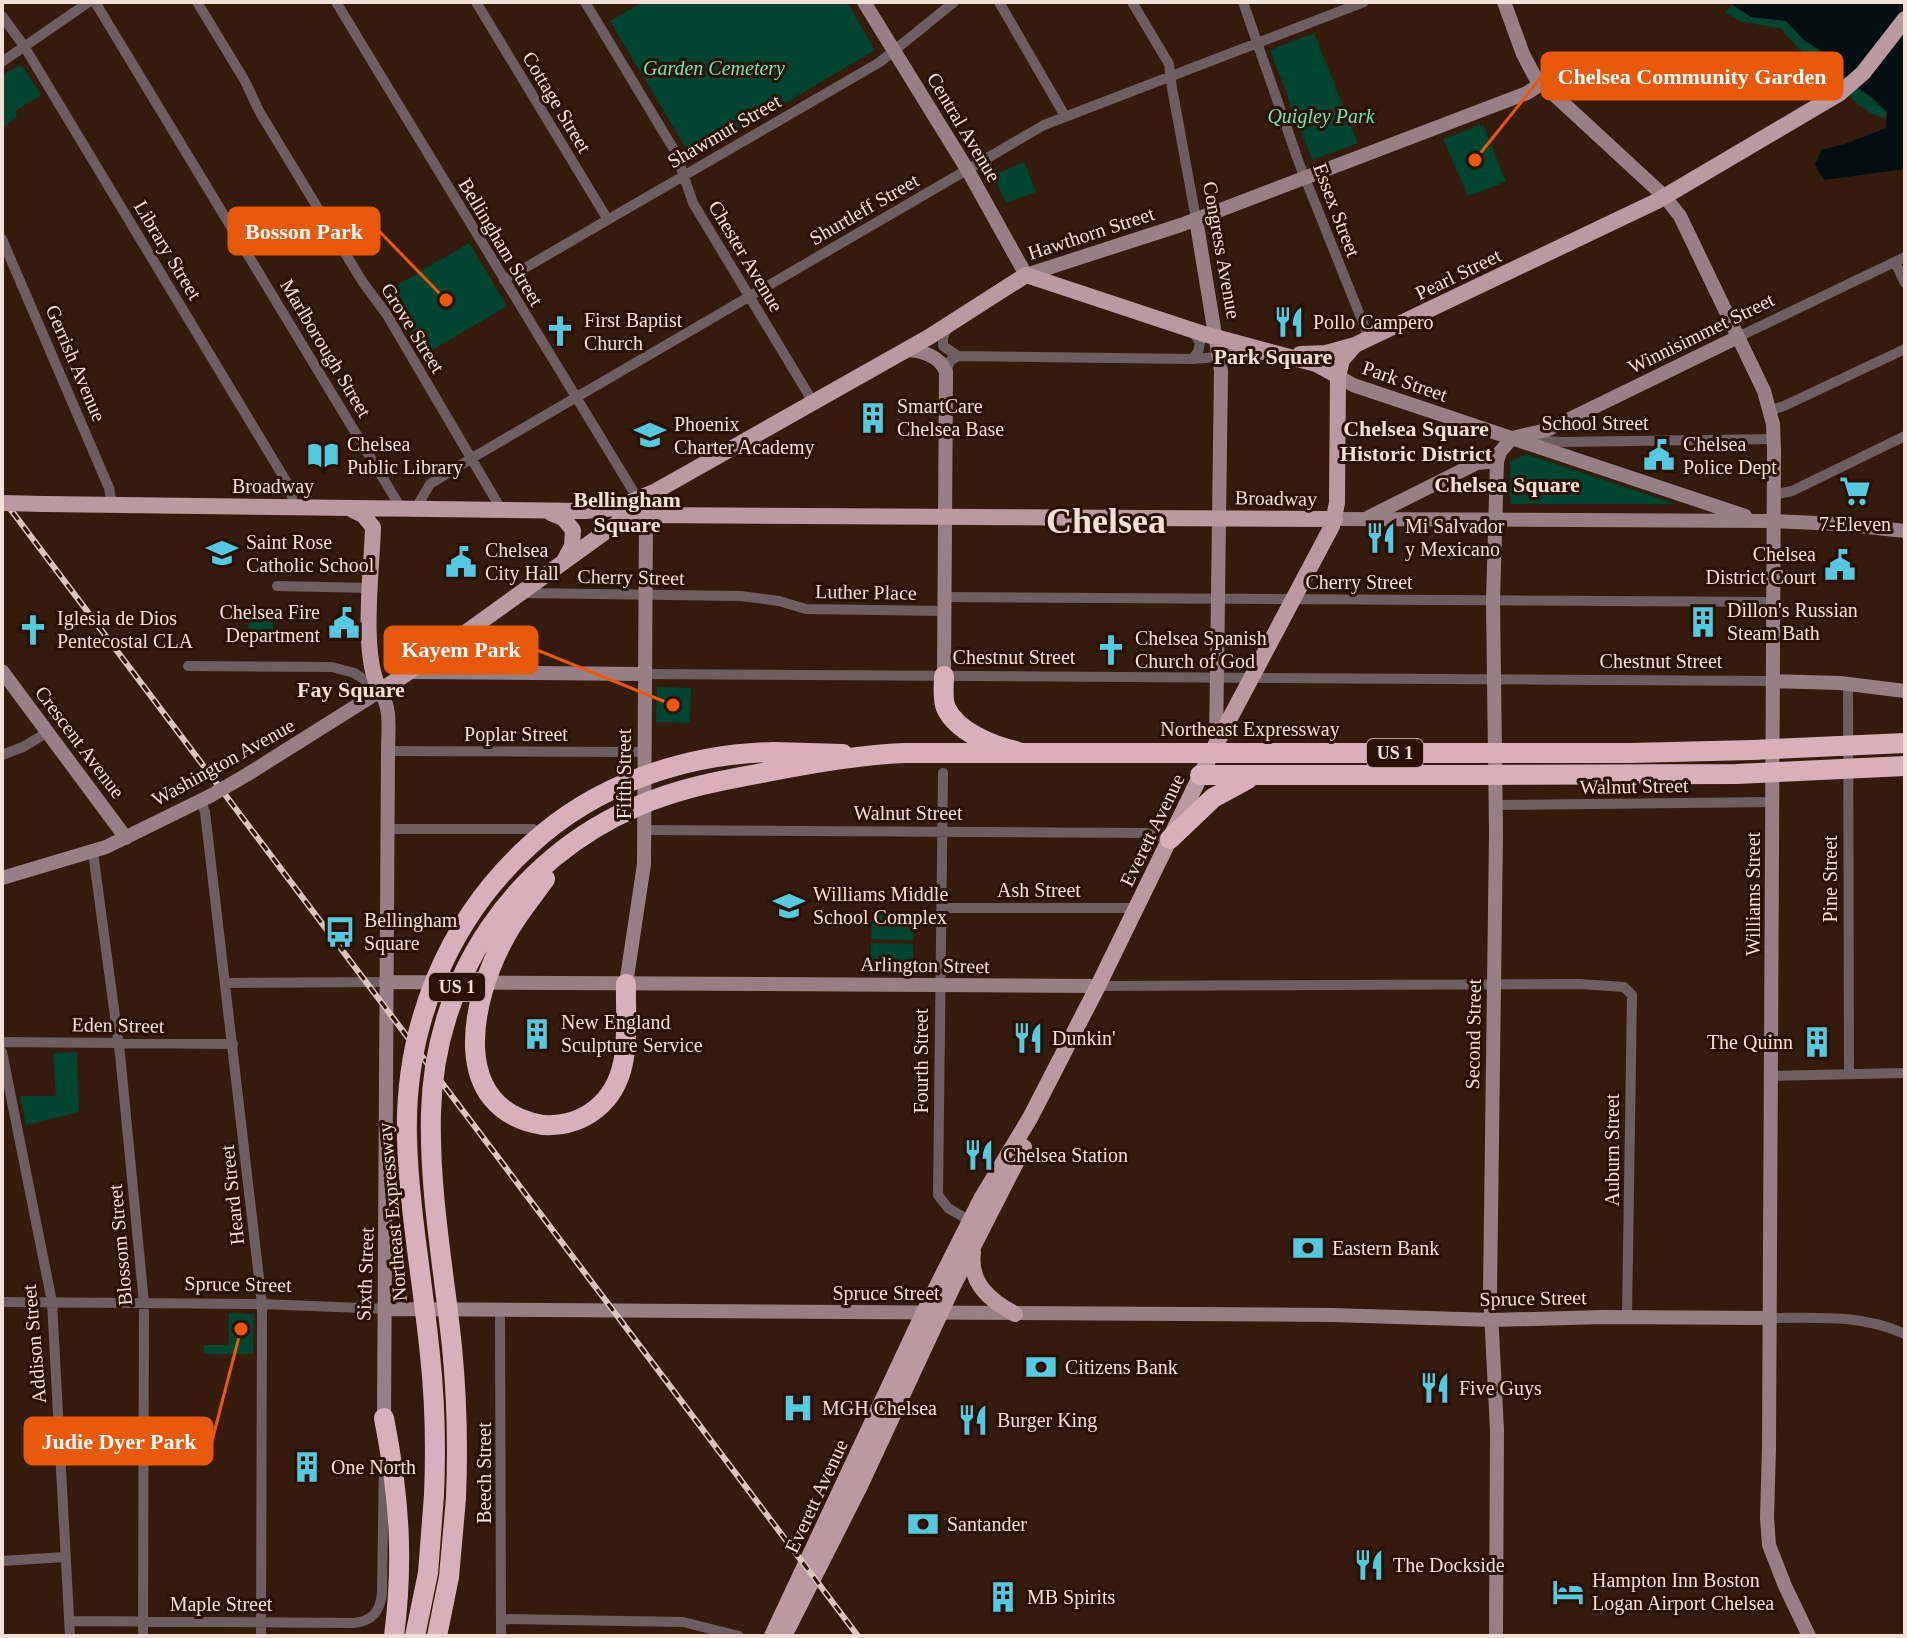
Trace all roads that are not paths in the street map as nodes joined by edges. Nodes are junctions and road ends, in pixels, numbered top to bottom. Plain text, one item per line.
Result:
1 (89, 2) edge
2 (95, 2) edge
3 (197, 2) edge
4 (336, 2) edge
5 (476, 2) edge
6 (585, 2) edge
7 (864, 2) edge
8 (954, 2) edge
9 (999, 2) edge
10 (1132, 2) edge
11 (1243, 2) edge
12 (1364, 2) edge
13 (1504, 2) edge
14 (2, 16) edge
15 (1905, 19) edge
16 (1257, 43) junction
17 (24, 46) junction
18 (894, 51) junction
19 (2, 62) edge
20 (1172, 76) junction
21 (1541, 84) junction
22 (1065, 116) junction
23 (967, 169) junction
24 (685, 175) junction
25 (1306, 177) junction
26 (1665, 197) junction
27 (1196, 219) junction
28 (608, 220) junction
29 (2, 239) edge
30 (1900, 259) edge
31 (1026, 275) junction
32 (504, 280) junction
33 (1905, 283) edge
34 (749, 296) junction
35 (954, 322) junction
36 (1192, 330) junction
37 (1738, 337) junction
38 (1217, 338) junction
39 (1362, 342) junction
40 (1905, 349) edge
41 (905, 350) junction
42 (1274, 353) junction
43 (958, 356) junction
44 (1220, 357) junction
45 (1192, 359) junction
46 (946, 374) junction
47 (1338, 376) junction
48 (574, 396) junction
49 (813, 402) junction
50 (1771, 410) junction
51 (1905, 436) edge
52 (1512, 438) junction
53 (1774, 439) junction
54 (472, 458) junction
55 (1497, 461) junction
56 (1773, 495) junction
57 (1691, 499) junction
58 (2, 503) edge
59 (112, 504) junction
60 (294, 506) junction
61 (342, 507) junction
62 (642, 507) junction
63 (409, 508) junction
64 (501, 509) junction
65 (539, 510) junction
66 (945, 516) junction
67 (1219, 517) junction
68 (1335, 519) junction
69 (1365, 519) junction
70 (1496, 520) junction
71 (1689, 521) junction
72 (1773, 521) junction
73 (373, 527) junction
74 (1905, 531) edge
75 (561, 564) junction
76 (277, 586) dead end
77 (371, 588) junction
78 (520, 593) junction
79 (644, 594) junction
80 (741, 596) joint
81 (1218, 600) junction
82 (1293, 600) junction
83 (1493, 601) junction
84 (1773, 602) junction
85 (944, 604) junction
86 (188, 666) dead end
87 (2, 671) edge
88 (409, 672) junction
89 (644, 674) junction
90 (944, 676) junction
91 (1217, 678) junction
92 (1251, 678) junction
93 (1495, 680) junction
94 (1773, 681) junction
95 (1848, 683) junction
96 (380, 691) junction
97 (1905, 691) edge
98 (48, 732) junction
99 (1905, 743) edge
100 (1215, 745) junction
101 (388, 751) junction
102 (644, 752) junction
103 (1036, 753) junction
104 (1131, 753) junction
105 (2, 755) edge
106 (1905, 766) edge
107 (943, 773) dead end
108 (1200, 775) junction
109 (1276, 775) junction
110 (206, 799) junction
111 (1773, 802) junction
112 (1496, 805) junction
113 (387, 829) junction
114 (533, 829) dead end
115 (644, 830) junction
116 (942, 831) junction
117 (126, 838) junction
118 (1170, 839) junction
119 (568, 847) junction
120 (93, 852) junction
121 (2, 878) edge
122 (942, 908) junction
123 (1136, 908) junction
124 (386, 982) junction
125 (226, 983) junction
126 (626, 984) junction
127 (1493, 985) junction
128 (941, 986) junction
129 (1098, 986) junction
130 (1624, 987) joint
131 (2, 1042) edge
132 (118, 1043) junction
133 (233, 1044) junction
134 (2, 1052) edge
135 (1905, 1073) edge
136 (1849, 1074) junction
137 (1772, 1076) junction
138 (977, 1225) junction
139 (973, 1250) junction
140 (2, 1302) edge
141 (52, 1302) junction
142 (144, 1303) junction
143 (262, 1304) junction
144 (386, 1309) junction
145 (500, 1311) junction
146 (923, 1314) junction
147 (941, 1314) junction
148 (1015, 1314) junction
149 (1627, 1317) junction
150 (1770, 1318) junction
151 (1493, 1320) junction
152 (1905, 1334) edge
153 (384, 1418) junction
154 (65, 1557) junction
155 (2, 1561) edge
156 (372, 1617) joint
157 (501, 1619) junction
158 (69, 1621) junction
159 (143, 1622) junction
160 (261, 1623) junction
161 (70, 1636) edge
162 (143, 1636) edge
163 (261, 1636) edge
164 (394, 1636) edge
165 (415, 1636) edge
166 (440, 1636) edge
167 (501, 1636) edge
168 (739, 1636) edge
169 (772, 1636) edge
170 (784, 1636) edge
171 (1496, 1636) edge
172 (1809, 1636) edge

1 - 17 street
2 - 63 street, Marlborough Street
3 - 54 street, Grove Street
4 - 32 street, Bellingham Street
5 - 28 street, Cottage Street
6 - 24 street, Chester Avenue
7 - 18 street, Central Avenue
8 - 18 street, Shawmut Street
9 - 22 street
10 - 20 street, Congress Avenue
11 - 16 street, Essex Street
12 - 16 street, Shurtleff Street
13 - 21 street, Williams Street
14 - 17 street, Library Street
15 - 26 main road, Pearl Street
16 - 20 street, Shurtleff Street
16 - 25 street, Essex Street
17 - 19 street
17 - 60 street, Library Street
18 - 23 street, Central Avenue
18 - 24 street, Shawmut Street
20 - 22 street, Shurtleff Street
20 - 27 street, Congress Avenue
21 - 25 street, Hawthorn Street
21 - 26 street, Williams Street
22 - 23 street, Shurtleff Street
23 - 31 street, Central Avenue
23 - 34 street, Shurtleff Street
24 - 28 street, Shawmut Street
24 - 34 street, Chester Avenue
25 - 27 street, Hawthorn Street
25 - 39 street, Essex Street
26 - 37 street, Williams Street
26 - 39 main road, Pearl Street
27 - 31 street, Hawthorn Street
27 - 38 street, Congress Avenue
28 - 32 street, Shawmut Street
29 - 59 street, Gerrish Avenue
30 - 33 street
30 - 37 street, Winnisimmet Street
31 - 35 main road, Hawthorn Street
31 - 36 main road, Park Street
32 - 48 street, Bellingham Street
34 - 48 street, Shurtleff Street
34 - 49 street, Chester Avenue
35 - 41 main road, Hawthorn Street
35 - 43 street
36 - 38 main road, Park Street
36 - 45 street
37 - 50 street, Williams Street
37 - 52 street, Winnisimmet Street
38 - 42 main road, Park Street
38 - 44 street, Congress Avenue
39 - 42 main road, Pearl Street
39 - 47 main road
40 - 50 street
41 - 46 street
41 - 49 main road, Hawthorn Street
42 - 44 street, Pearl Street
42 - 47 main road, Park Street
43 - 45 street, Pearl Street
43 - 46 street
44 - 45 street, Pearl Street
44 - 67 street, Congress Avenue
46 - 66 street
47 - 52 street, Park Street
47 - 68 main road
48 - 54 street, Shurtleff Street
48 - 62 street, Bellingham Street
49 - 62 main road, Hawthorn Street
50 - 53 street, Williams Street
51 - 56 street
52 - 53 street, School Street
52 - 55 street
52 - 57 street, Park Street
53 - 56 street, Williams Street
54 - 63 street, Shurtleff Street
54 - 64 street, Grove Street
55 - 69 street
55 - 70 street, Second Street
56 - 72 street, Williams Street
57 - 71 street
57 - 72 street, Park Street
58 - 59 main road, Broadway, bridge
59 - 60 main road, Broadway
60 - 61 main road, Broadway
61 - 63 main road, Broadway
61 - 73 main road
62 - 65 main road, Broadway
62 - 66 main road, Broadway
62 - 75 main road, Washington Avenue
62 - 79 street, Fifth Street
63 - 64 main road, Broadway
63 - 73 main road
64 - 65 main road, Broadway
65 - 75 main road
66 - 67 main road, Broadway
66 - 85 street
67 - 68 main road, Broadway
67 - 81 street, Congress Avenue
68 - 69 street, Broadway
68 - 82 main road, Everett Avenue
69 - 70 street, Broadway
70 - 71 street, Broadway
70 - 83 street, Second Street
71 - 72 street, Broadway
72 - 74 street, Broadway
72 - 84 street, Williams Street
73 - 77 main road
75 - 78 main road, Washington Avenue
76 - 77 street
77 - 96 main road
78 - 79 street, Cherry Street
78 - 88 main road, Washington Avenue
79 - 80 street, Cherry Street
79 - 89 street, Fifth Street
80 - 85 street, Luther Place
81 - 82 street, Cherry Street
81 - 85 street, Cherry Street
81 - 91 street, Congress Avenue
82 - 83 street, Cherry Street
82 - 92 main road, Everett Avenue
83 - 84 street, Cherry Street
83 - 93 street, Second Street
84 - 94 street, Williams Street
85 - 90 street
86 - 96 street
87 - 98 street, Crescent Avenue
88 - 89 street, Chestnut Street
88 - 96 main road, Washington Avenue
89 - 90 street, Chestnut Street
89 - 102 street, Fifth Street
90 - 91 street, Chestnut Street
90 - 103 highway
91 - 92 street, Chestnut Street
91 - 100 street, Congress Avenue
92 - 93 street, Chestnut Street
92 - 100 main road, Everett Avenue
93 - 94 street, Chestnut Street
93 - 112 street, Second Street
94 - 95 street, Chestnut Street
94 - 111 street, Williams Street
95 - 97 street, Chestnut Street
95 - 136 street, Pine Street
96 - 101 street, Sixth Street
96 - 110 street, Washington Avenue, bridge
98 - 105 street
98 - 117 street, Crescent Avenue
99 - 104 highway, Northeast Expressway / US 1, bridge
100 - 108 main road, Everett Avenue
101 - 102 street, Poplar Street
101 - 113 street, Sixth Street
102 - 115 street, Fifth Street
103 - 104 highway, Northeast Expressway / US 1, bridge
103 - 165 highway, Northeast Expressway / US 1, bridge
104 - 119 highway, Northeast Expressway / US 1, bridge
106 - 109 highway, bridge
107 - 116 street, Fourth Street
108 - 109 highway
108 - 118 main road, Everett Avenue
109 - 118 highway
110 - 117 street, Washington Avenue
110 - 125 street, Heard Street
111 - 112 street, Walnut Street
111 - 137 street, Williams Street
112 - 127 street, Second Street
113 - 114 street
113 - 124 street, Sixth Street
115 - 116 street, Walnut Street
115 - 126 street, Fifth Street
116 - 118 street, Walnut Street
116 - 122 street, Fourth Street
117 - 120 street, Washington Avenue
118 - 123 main road, Everett Avenue
119 - 126 highway, bridge
119 - 166 highway, Northeast Expressway / US 1, bridge
120 - 121 street, Washington Avenue
120 - 132 street, Blossom Street
122 - 123 street, Ash Street
122 - 128 street, Fourth Street
123 - 129 main road, Everett Avenue
124 - 125 street, Arlington Street
124 - 126 street, Arlington Street
124 - 144 street, Sixth Street
125 - 133 street, Heard Street
126 - 128 street, Arlington Street
127 - 129 street, Arlington Street
127 - 130 street, Arlington Street
127 - 151 street, Second Street
128 - 129 street, Arlington Street
128 - 138 street, Fourth Street
129 - 138 main road, Everett Avenue
130 - 149 street, Auburn Street
131 - 132 street, Eden Street
132 - 133 street, Eden Street
132 - 142 street, Blossom Street
133 - 143 street, Heard Street
134 - 141 street, Addison Street
135 - 136 street
136 - 137 street
137 - 150 street, Williams Street
138 - 139 main road, Everett Avenue
138 - 146 main road, Everett Avenue
139 - 147 main road, Everett Avenue
139 - 148 main road
140 - 141 street, Spruce Street
141 - 142 street, Spruce Street
141 - 154 street, Addison Street
142 - 143 street, Spruce Street
142 - 159 street, Blossom Street
143 - 144 street, Spruce Street
143 - 160 street, Heard Street
144 - 145 street, Spruce Street
144 - 153 street, Sixth Street
145 - 146 street, Spruce Street
145 - 157 street, Beech Street
146 - 147 street, Spruce Street
146 - 169 main road, Everett Avenue
147 - 148 street, Spruce Street
147 - 170 main road, Everett Avenue
148 - 151 street, Spruce Street
149 - 150 street, Spruce Street
149 - 151 street, Spruce Street
150 - 152 street
150 - 172 street, Williams Street
151 - 171 street, Second Street
153 - 156 street, Sixth Street
153 - 164 highway
154 - 155 street
154 - 158 street, Addison Street
156 - 160 street, Maple Street
157 - 167 street, Beech Street
157 - 168 street
158 - 159 street, Maple Street
158 - 161 street, Addison Street
159 - 160 street, Maple Street
159 - 162 street, Blossom Street
160 - 163 street, Heard Street

